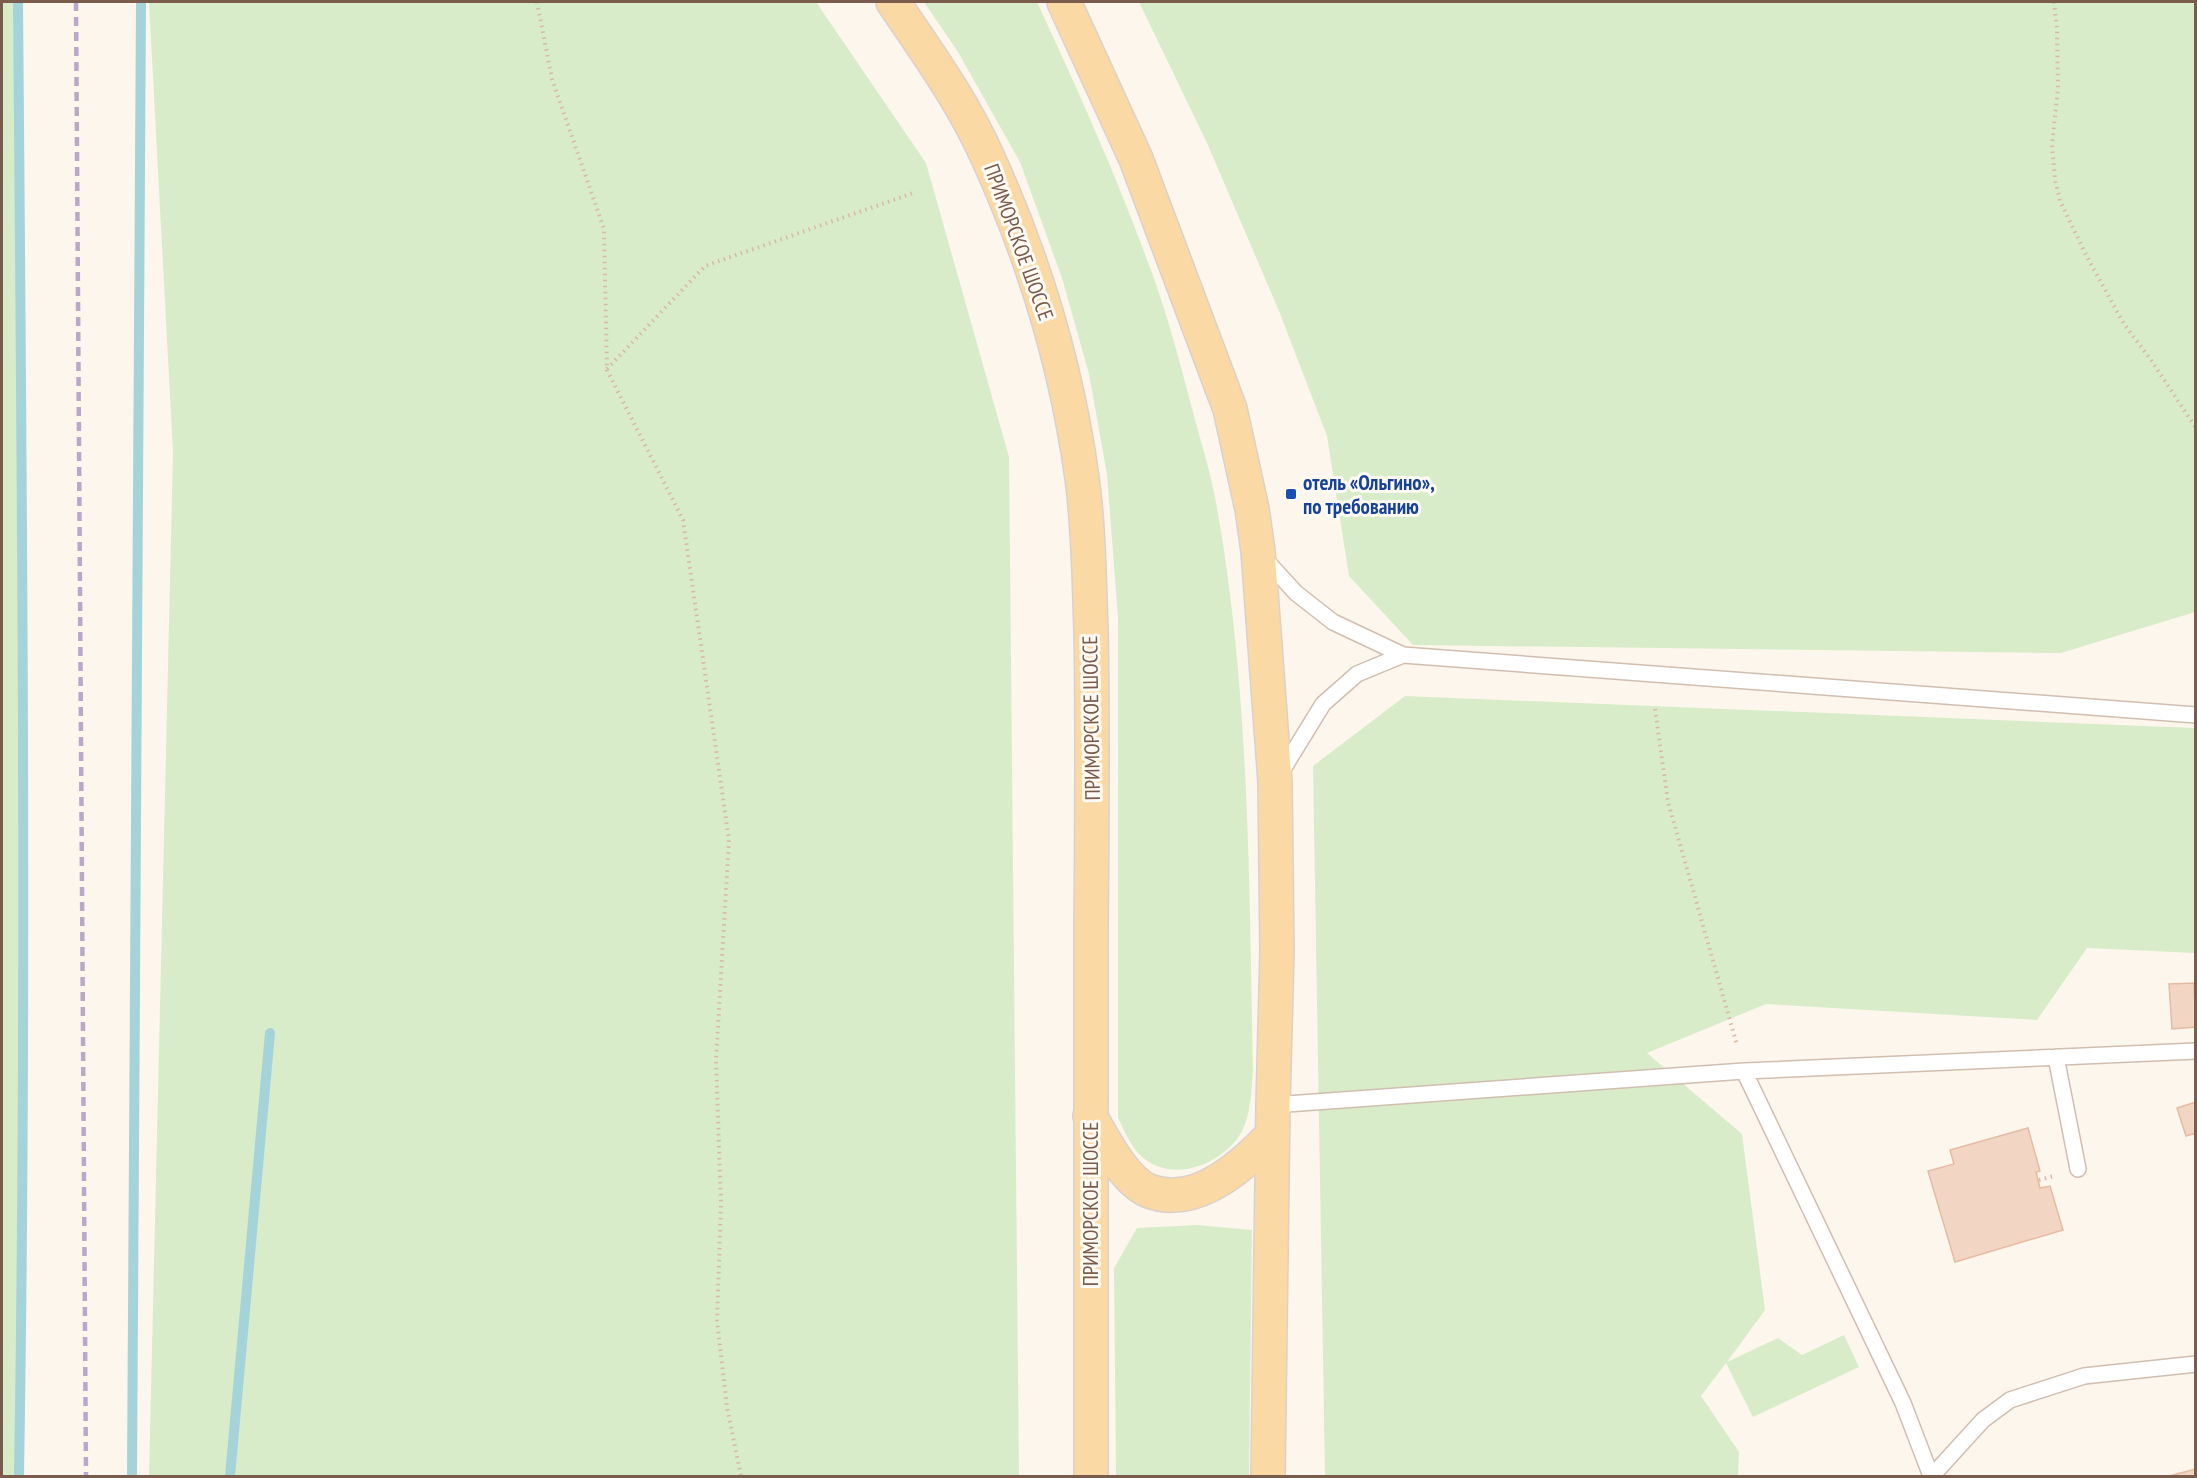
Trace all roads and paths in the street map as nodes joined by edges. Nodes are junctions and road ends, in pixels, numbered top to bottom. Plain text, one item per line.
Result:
1 (537, 2) edge
2 (893, 2) edge
3 (1064, 2) edge
4 (2054, 2) edge
5 (913, 193) dead end
6 (607, 370) junction
7 (2196, 428) edge
8 (1258, 551) junction
9 (1403, 655) junction
10 (1655, 709) dead end
11 (2196, 715) edge
12 (1275, 782) junction
13 (2196, 1051) edge
14 (2056, 1057) junction
15 (1744, 1071) junction
16 (1090, 1116) junction
17 (1273, 1120) junction
18 (2078, 1169) dead end
19 (2052, 1176) dead end
20 (2038, 1180) dead end
21 (2196, 1364) edge
22 (741, 1476) edge
23 (1091, 1476) edge
24 (1268, 1476) edge
25 (1931, 1476) edge

1 - 6 path
2 - 16 main road, ПРИМОРСКОЕ ШОССЕ
3 - 8 main road
4 - 7 path
5 - 6 path
6 - 22 path
8 - 9 lane
8 - 12 main road
9 - 11 lane
9 - 12 lane
10 - 15 path
12 - 17 main road
13 - 14 lane
14 - 15 lane
14 - 18 lane
15 - 17 lane
15 - 25 lane
16 - 17 main road
16 - 23 main road, ПРИМОРСКОЕ ШОССЕ
17 - 24 main road
19 - 20 path
21 - 25 lane

